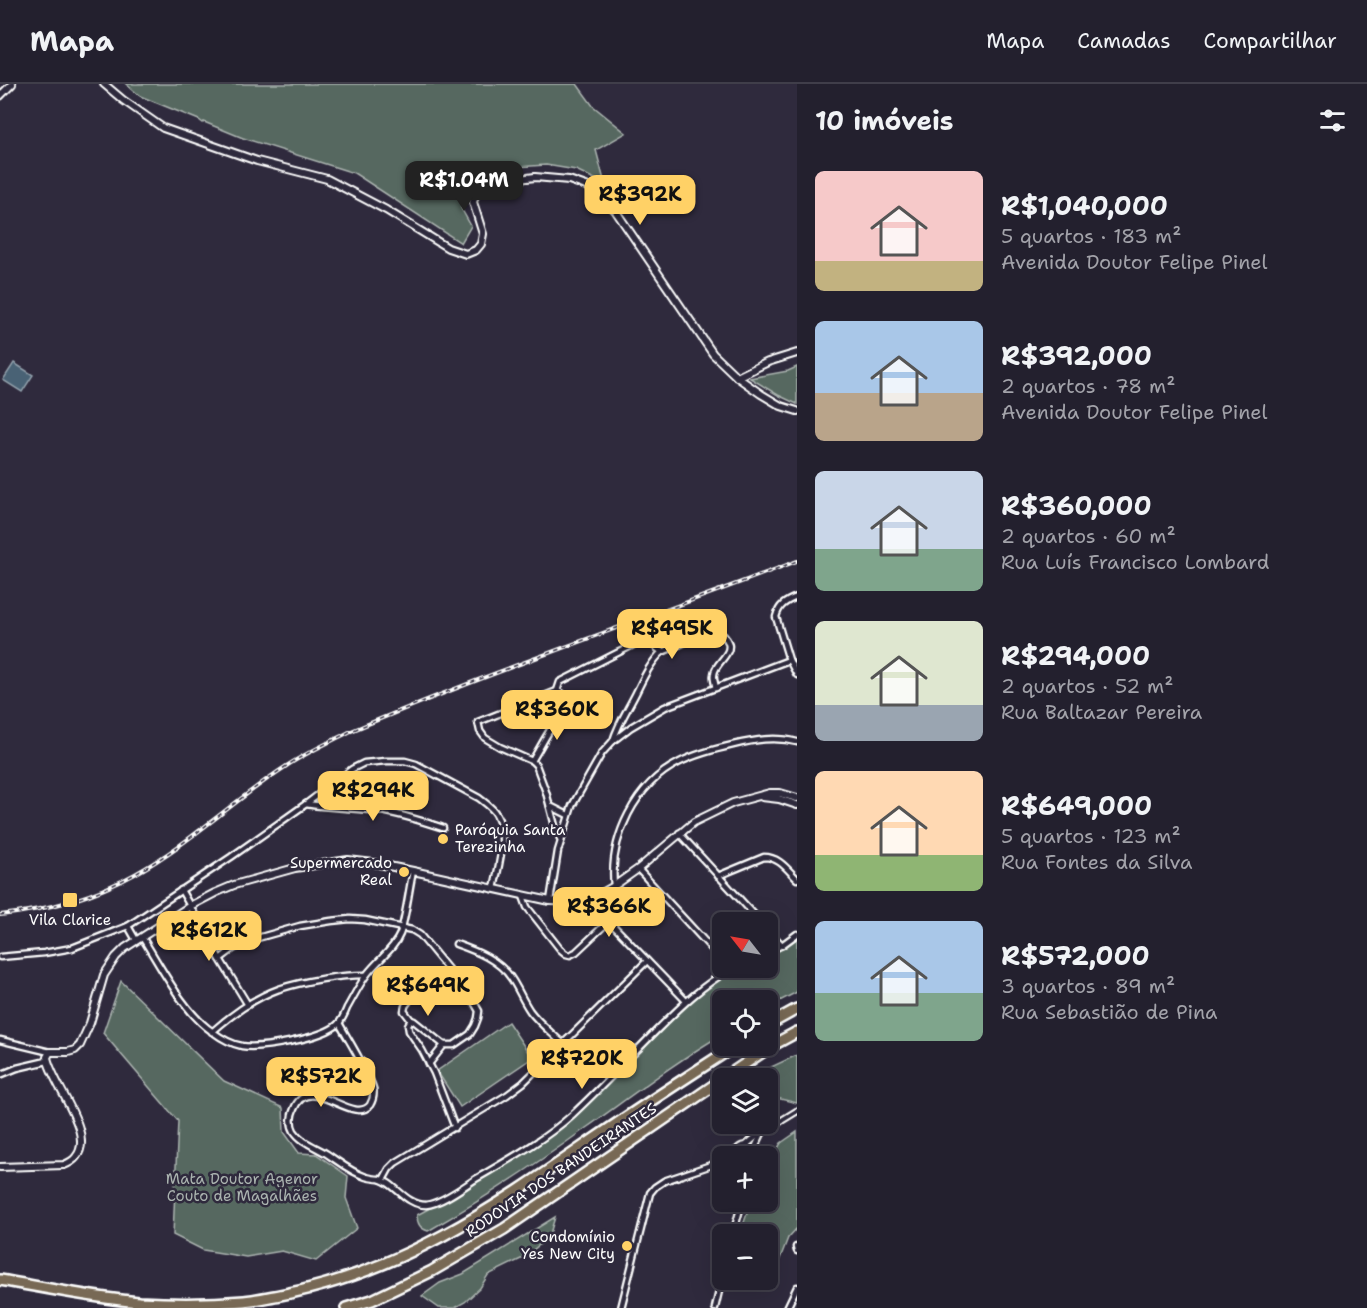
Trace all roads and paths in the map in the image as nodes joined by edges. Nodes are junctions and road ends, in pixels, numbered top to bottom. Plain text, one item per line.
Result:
1 (12, 84) edge
2 (104, 84) edge
3 (0, 96) edge
4 (797, 353) edge
5 (737, 377) junction
6 (797, 411) edge
7 (797, 597) edge
8 (662, 652) junction
9 (789, 660) junction
10 (797, 675) edge
11 (716, 688) junction
12 (557, 691) junction
13 (613, 741) junction
14 (797, 742) edge
15 (532, 761) junction
16 (756, 797) junction
17 (797, 798) edge
18 (306, 804) junction
19 (797, 805) edge
20 (550, 806) junction
21 (568, 815) junction
22 (443, 828) dead end
23 (679, 833) junction
24 (561, 841) junction
25 (638, 869) junction
26 (413, 871) junction
27 (718, 876) junction
28 (797, 879) edge
29 (614, 886) junction
30 (494, 889) junction
31 (181, 890) junction
32 (523, 896) junction
33 (591, 899) junction
34 (550, 901) junction
35 (190, 906) junction
36 (752, 912) edge
37 (609, 921) junction
38 (128, 926) junction
39 (402, 927) junction
40 (797, 934) edge
41 (139, 939) junction
42 (778, 941) edge
43 (456, 944) dead end
44 (782, 945) junction
45 (778, 947) edge
46 (712, 949) edge
47 (0, 957) edge
48 (220, 959) junction
49 (647, 961) junction
50 (366, 975) junction
51 (716, 978) edge
52 (419, 987) dead end
53 (686, 1001) junction
54 (248, 1005) junction
55 (797, 1009) edge
56 (778, 1019) edge
57 (411, 1020) junction
58 (339, 1023) junction
59 (212, 1032) junction
60 (797, 1032) edge
61 (0, 1040) edge
62 (563, 1044) junction
63 (444, 1046) junction
64 (50, 1052) junction
65 (720, 1056) edge
66 (47, 1061) junction
67 (429, 1064) junction
68 (739, 1068) edge
69 (0, 1075) edge
70 (712, 1086) edge
71 (797, 1111) edge
72 (778, 1123) edge
73 (454, 1128) junction
74 (761, 1134) edge
75 (745, 1146) edge
76 (712, 1164) edge
77 (0, 1167) edge
78 (383, 1180) junction
79 (0, 1280) edge
80 (797, 1287) edge
81 (719, 1290) edge
82 (346, 1308) edge
83 (621, 1308) edge
84 (715, 1308) edge
85 (788, 1308) edge

1 - 3 street
2 - 5 street
4 - 5 street
5 - 6 street
7 - 9 street
8 - 11 street
8 - 12 street
8 - 13 street
9 - 10 street
9 - 11 street
11 - 13 street
12 - 15 street
12 - 15 street
13 - 21 street
14 - 29 street
15 - 20 street
16 - 17 street
16 - 19 street
16 - 23 street
18 - 22 street
18 - 30 street
18 - 31 street
20 - 21 street
20 - 24 street
21 - 24 street
23 - 25 street
23 - 27 street
24 - 34 street
25 - 29 street
25 - 46 street
26 - 30 street
26 - 35 street
26 - 39 street
27 - 28 street
27 - 36 street
29 - 33 street
30 - 32 street
31 - 35 street
31 - 38 street
32 - 34 street
32 - 37 street
33 - 34 street
33 - 37 street
35 - 41 street
35 - 48 street
37 - 49 street
38 - 41 street
38 - 47 street
39 - 48 street
39 - 50 street
39 - 63 street
40 - 44 street
41 - 59 street
41 - 64 street
42 - 44 street
43 - 62 street
44 - 45 street
48 - 54 street
49 - 53 street
49 - 62 street
50 - 54 street
50 - 58 street
51 - 53 street
52 - 57 street
53 - 78 street
54 - 59 street
55 - 56 highway
57 - 63 street
57 - 67 street
58 - 59 street
58 - 78 street
60 - 68 highway, RODOVIA DOS BANDEIRANTES
61 - 64 street
62 - 73 street
63 - 67 street
64 - 66 street
65 - 79 highway, RODOVIA DOS BANDEIRANTES
66 - 69 street
66 - 77 street
67 - 73 street
70 - 82 highway, RODOVIA DOS BANDEIRANTES
71 - 72 street
73 - 78 street
74 - 75 street
76 - 83 street
80 - 85 street
81 - 84 street

